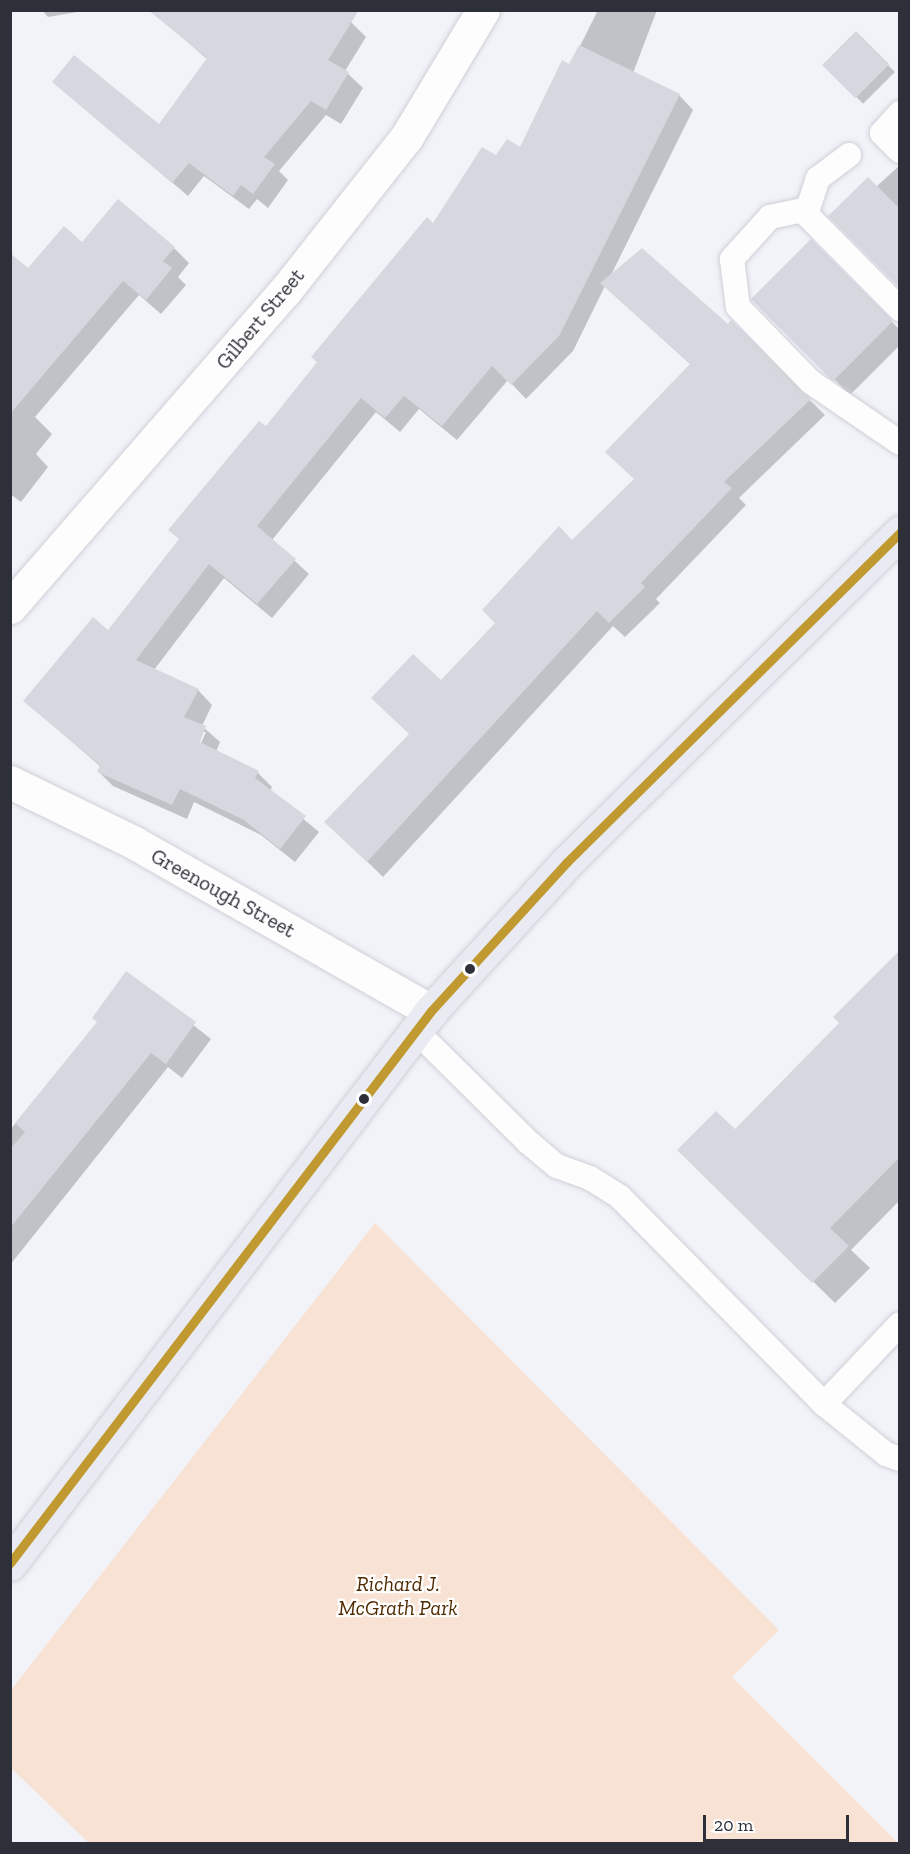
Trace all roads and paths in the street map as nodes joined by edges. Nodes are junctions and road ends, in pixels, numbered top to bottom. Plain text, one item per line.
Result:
1 (483, 10) edge
2 (900, 113) edge
3 (900, 151) edge
4 (849, 155) dead end
5 (808, 209) junction
6 (900, 309) edge
7 (900, 443) edge
8 (900, 532) edge
9 (10, 607) edge
10 (10, 782) edge
11 (424, 1021) junction
12 (900, 1324) edge
13 (824, 1404) junction
14 (900, 1459) edge
15 (10, 1564) edge

1 - 9 street, Gilbert Street
2 - 3 lane
4 - 5 lane
5 - 6 lane
5 - 7 lane
8 - 11 main road
10 - 11 street, Greenough Street
11 - 13 lane
11 - 15 main road
12 - 13 lane
13 - 14 lane

